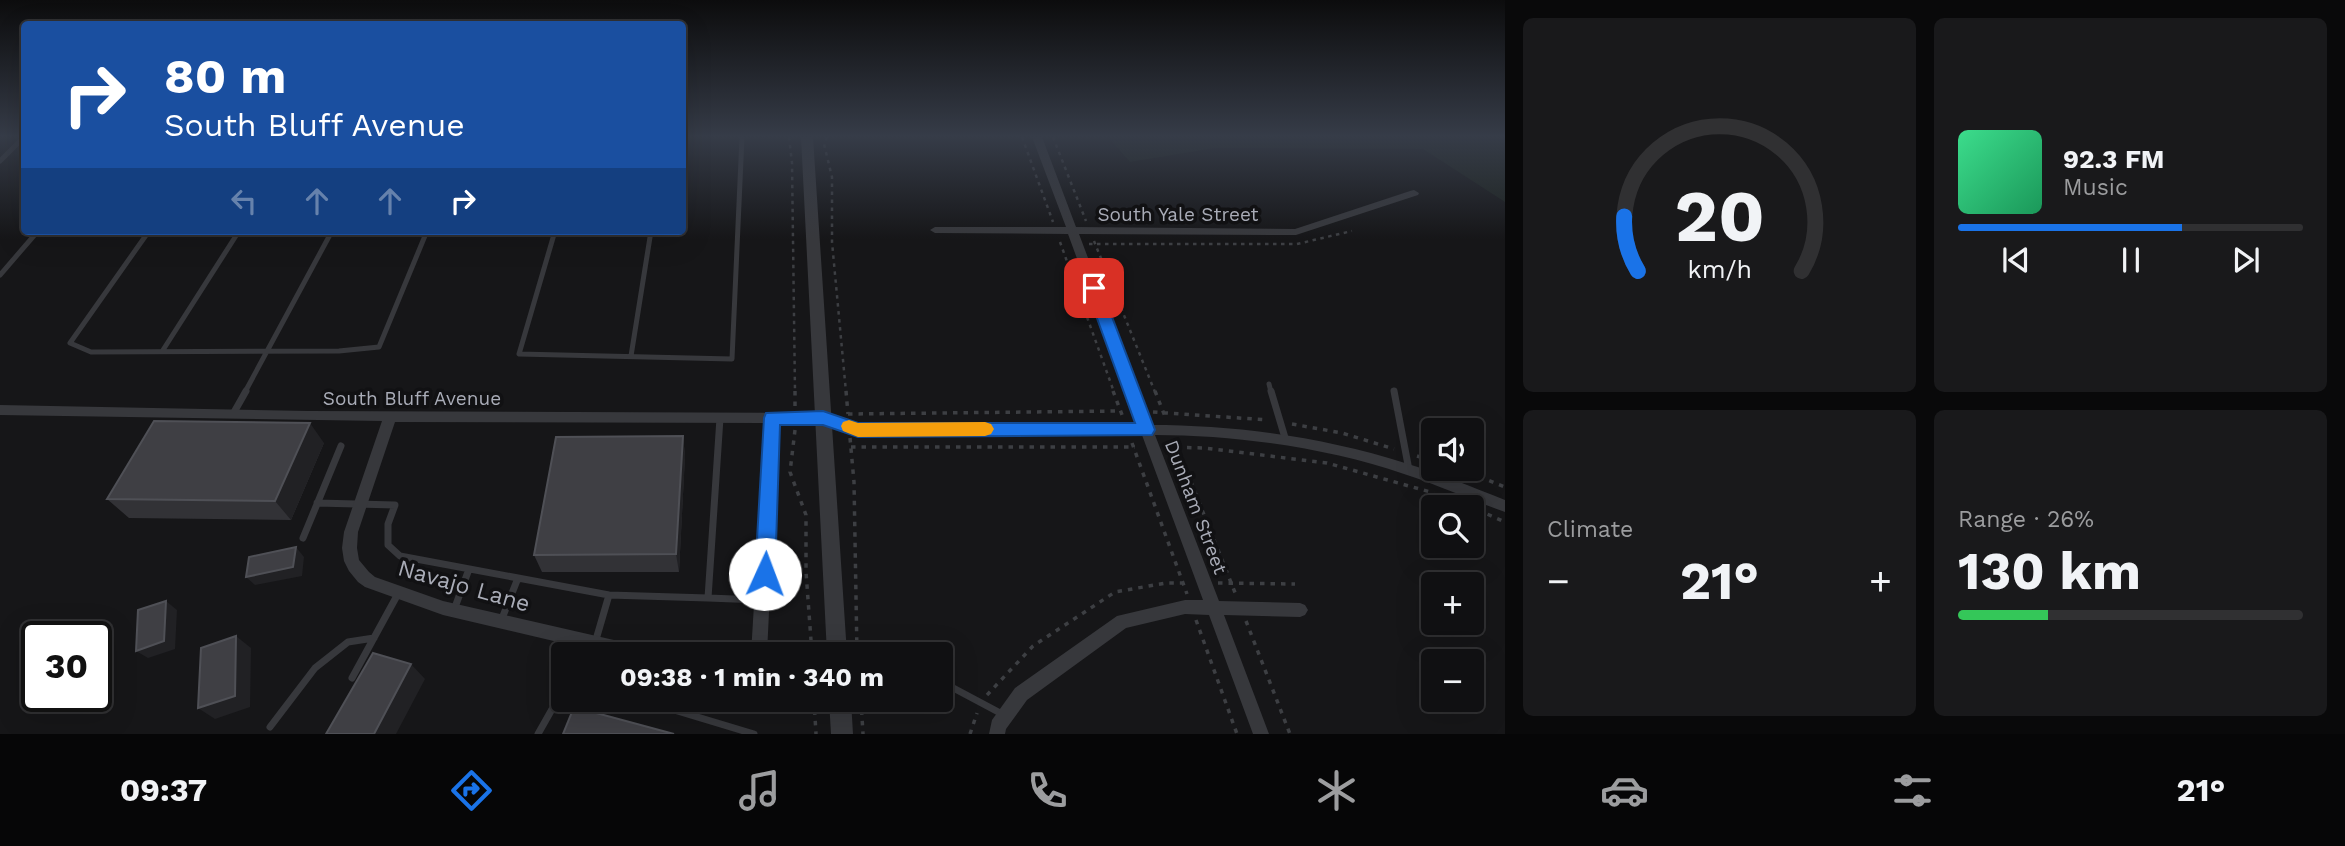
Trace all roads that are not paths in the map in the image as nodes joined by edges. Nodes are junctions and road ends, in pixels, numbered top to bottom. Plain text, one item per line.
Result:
1 (740, 171) edge
2 (809, 171) edge
3 (1050, 171) edge
4 (1414, 193) dead end
5 (935, 230) dead end
6 (1073, 231) junction
7 (34, 235) edge
8 (146, 235) edge
9 (236, 235) edge
10 (330, 235) edge
11 (425, 235) edge
12 (554, 235) edge
13 (650, 235) edge
14 (1, 273) edge
15 (269, 349) junction
16 (163, 350) junction
17 (631, 356) junction
18 (1269, 384) dead end
19 (1394, 390) dead end
20 (0, 410) edge
21 (233, 414) junction
22 (390, 417) junction
23 (720, 418) junction
24 (772, 418) junction
25 (823, 418) junction
26 (1146, 430) junction
27 (1286, 441) junction
28 (341, 446) dead end
29 (1409, 470) junction
30 (317, 503) junction
31 (358, 505) junction
32 (1505, 506) edge
33 (303, 538) dead end
34 (469, 569) junction
35 (517, 578) junction
36 (399, 592) junction
37 (609, 595) junction
38 (708, 598) junction
39 (764, 600) junction
40 (1213, 607) junction
41 (454, 610) junction
42 (1300, 610) dead end
43 (500, 621) junction
44 (374, 638) junction
45 (573, 642) edge
46 (589, 642) edge
47 (760, 642) edge
48 (836, 642) edge
49 (352, 678) dead end
50 (953, 688) edge
51 (551, 711) edge
52 (681, 712) edge
53 (841, 712) edge
54 (1006, 716) junction
55 (270, 727) dead end
56 (538, 734) edge
57 (754, 734) edge
58 (842, 734) edge
59 (997, 734) edge
60 (1261, 734) edge

1 - 17 lane
2 - 25 street
3 - 6 street, Dunham Street
4 - 6 street, South Yale Street
5 - 6 street, South Yale Street
6 - 26 street, Dunham Street
7 - 14 lane
8 - 16 lane
9 - 16 lane
10 - 15 lane
11 - 15 lane
12 - 17 lane
13 - 17 lane
15 - 16 lane
15 - 21 lane
18 - 27 lane
19 - 29 lane
20 - 21 street, South Bluff Avenue
21 - 22 street, South Bluff Avenue
22 - 23 street, South Bluff Avenue
22 - 31 street, Navajo Lane
23 - 24 street, South Bluff Avenue
23 - 38 lane
24 - 25 street, South Bluff Avenue
24 - 39 street
25 - 26 street, South Bluff Avenue
25 - 48 street
26 - 27 street, South Bluff Avenue
26 - 40 street, Dunham Street
27 - 29 street, South Bluff Avenue
28 - 30 lane
29 - 32 street, South Bluff Avenue
30 - 31 lane
30 - 33 lane
31 - 34 lane
31 - 36 street, Navajo Lane
34 - 35 lane
34 - 41 lane
35 - 37 lane
35 - 43 lane
36 - 41 street, Navajo Lane
36 - 44 lane
37 - 38 lane
37 - 46 lane
38 - 39 lane
39 - 47 street
40 - 42 street
40 - 54 street
40 - 60 street, Dunham Street
41 - 43 street, Navajo Lane
43 - 45 street, Navajo Lane
44 - 49 lane
44 - 55 lane
50 - 54 lane
51 - 56 lane
52 - 57 lane
53 - 58 street
54 - 59 street

